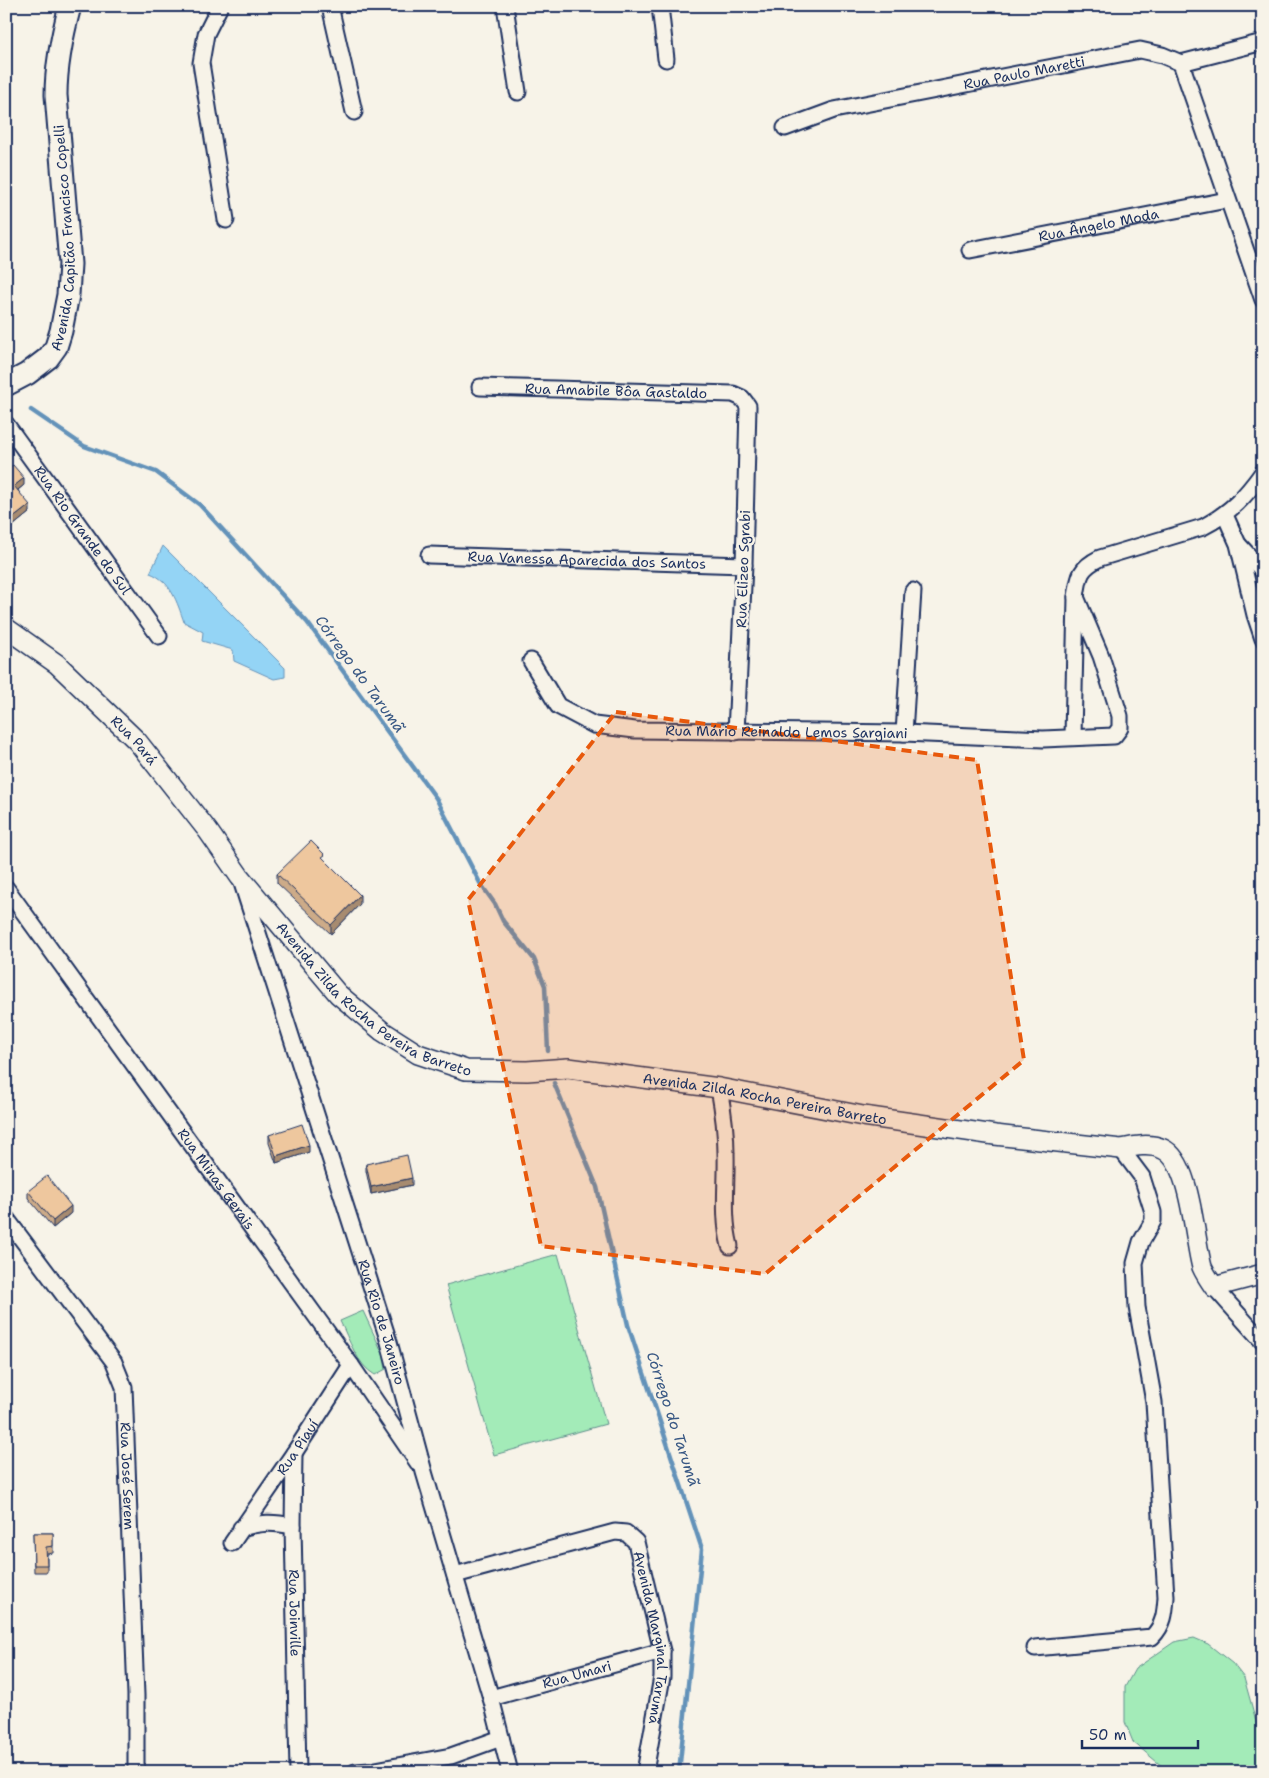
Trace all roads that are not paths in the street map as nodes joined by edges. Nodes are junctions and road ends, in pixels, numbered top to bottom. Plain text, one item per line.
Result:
1 (70, 6) edge
2 (220, 6) edge
3 (330, 6) edge
4 (505, 6) edge
5 (660, 6) edge
6 (1263, 42) edge
7 (666, 59) dead end
8 (1181, 63) junction
9 (518, 92) dead end
10 (354, 112) dead end
11 (785, 128) dead end
12 (1227, 200) junction
13 (226, 220) dead end
14 (970, 250) dead end
15 (1263, 300) edge
16 (6, 385) edge
17 (480, 386) dead end
18 (748, 406) joint
19 (6, 424) edge
20 (1263, 472) edge
21 (1225, 515) junction
22 (1238, 544) junction
23 (429, 555) dead end
24 (744, 565) junction
25 (1263, 571) edge
26 (913, 591) dead end
27 (1076, 597) junction
28 (1260, 620) edge
29 (6, 628) edge
30 (159, 636) dead end
31 (1263, 639) edge
32 (1101, 656) junction
33 (532, 661) dead end
34 (1074, 662) junction
35 (736, 732) junction
36 (904, 733) junction
37 (1073, 737) junction
38 (240, 877) junction
39 (6, 888) edge
40 (719, 1088) junction
41 (1121, 1148) junction
42 (6, 1218) edge
43 (730, 1246) dead end
44 (1263, 1274) edge
45 (1214, 1287) junction
46 (1263, 1342) edge
47 (351, 1365) junction
48 (294, 1453) junction
49 (424, 1472) junction
50 (293, 1526) junction
51 (241, 1528) junction
52 (232, 1543) dead end
53 (455, 1575) junction
54 (1035, 1648) dead end
55 (662, 1652) junction
56 (491, 1698) junction
57 (501, 1738) junction
58 (136, 1772) edge
59 (298, 1772) edge
60 (355, 1772) edge
61 (510, 1772) edge
62 (645, 1772) edge

1 - 16 main road, Avenida Capitão Francisco Copelli
2 - 13 street
3 - 10 street
4 - 9 street
5 - 7 street
6 - 8 street
8 - 11 street, Rua Paulo Maretti
8 - 12 street
12 - 14 street, Rua Ângelo Moda
12 - 15 street
17 - 18 street, Rua Amabile Bôa Gastaldo
18 - 24 street, Rua Elizeo Sgrabi
19 - 30 street, Rua Rio Grande do Sul
20 - 21 street
21 - 22 street
21 - 27 street
22 - 25 street
22 - 28 street
23 - 24 street, Rua Vanessa Aparecida dos Santos
24 - 35 street, Rua Elizeo Sgrabi
26 - 36 street
27 - 32 street
27 - 34 street
28 - 31 street
29 - 38 street, Rua Pará
32 - 34 street
32 - 37 street, Rua Mário Reinaldo Lemos Sargiani
33 - 35 street, Rua Mário Reinaldo Lemos Sargiani
34 - 37 street
35 - 36 street, Rua Mário Reinaldo Lemos Sargiani
36 - 37 street, Rua Mário Reinaldo Lemos Sargiani
38 - 40 street, Avenida Zilda Rocha Pereira Barreto
38 - 49 street, Rua Rio de Janeiro
39 - 47 street, Rua Minas Gerais
40 - 41 street, Avenida Zilda Rocha Pereira Barreto
40 - 43 street
41 - 45 street, Avenida Zilda Rocha Pereira Barreto
41 - 54 street
42 - 58 street, Rua José Serem
44 - 45 street
45 - 46 street
47 - 48 street, Rua Piauí
47 - 49 street, Rua Minas Gerais
48 - 50 street, Rua Joinville
48 - 51 street, Rua Piauí
49 - 53 street, Rua Rio de Janeiro
50 - 51 street
50 - 59 street, Rua Joinville
51 - 52 street, Rua Piauí
53 - 55 street, Avenida Marginal Tarumã
53 - 56 street, Rua Rio de Janeiro
55 - 56 street, Rua Umari
55 - 62 street, Avenida Marginal Tarumã
56 - 57 street, Rua Rio de Janeiro
57 - 60 street
57 - 61 street, Rua Rio de Janeiro

